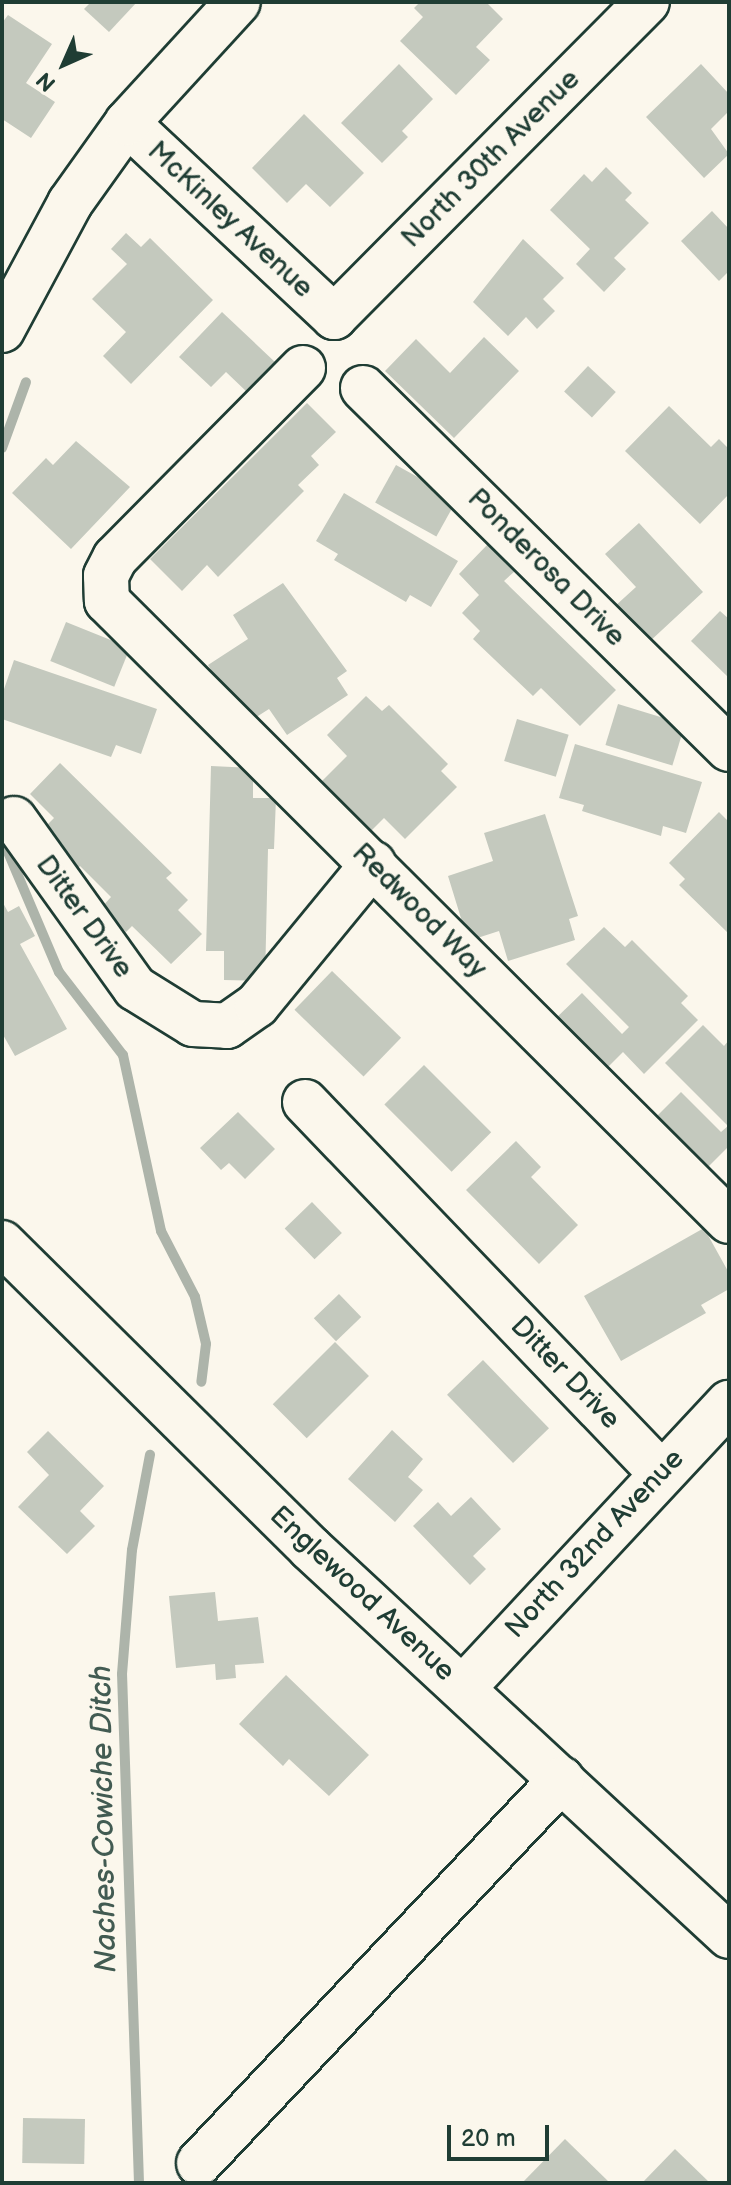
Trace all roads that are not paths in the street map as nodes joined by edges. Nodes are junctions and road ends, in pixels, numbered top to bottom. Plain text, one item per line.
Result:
1 (238, 2) edge
2 (647, 2) edge
3 (127, 123) junction
4 (334, 317) joint
5 (2, 330) edge
6 (303, 368) dead end
7 (363, 388) dead end
8 (729, 749) edge
9 (14, 819) dead end
10 (373, 864) junction
11 (305, 1102) dead end
12 (729, 1221) edge
13 (2, 1243) edge
14 (729, 1403) edge
15 (660, 1472) junction
16 (463, 1688) junction
17 (562, 1779) junction
18 (729, 1936) edge
19 (199, 2163) dead end

1 - 3 street
2 - 4 street, North 30th Avenue
3 - 4 street, McKinley Avenue
3 - 5 street
6 - 10 street, Redwood Way
7 - 8 street, Ponderosa Drive
9 - 10 street, Ditter Drive
10 - 12 street, Redwood Way
11 - 15 street, Ditter Drive
13 - 16 street, Englewood Avenue
14 - 15 street, North 32nd Avenue
15 - 16 street, North 32nd Avenue
16 - 17 street, Englewood Avenue
17 - 18 street, Englewood Avenue
17 - 19 street

